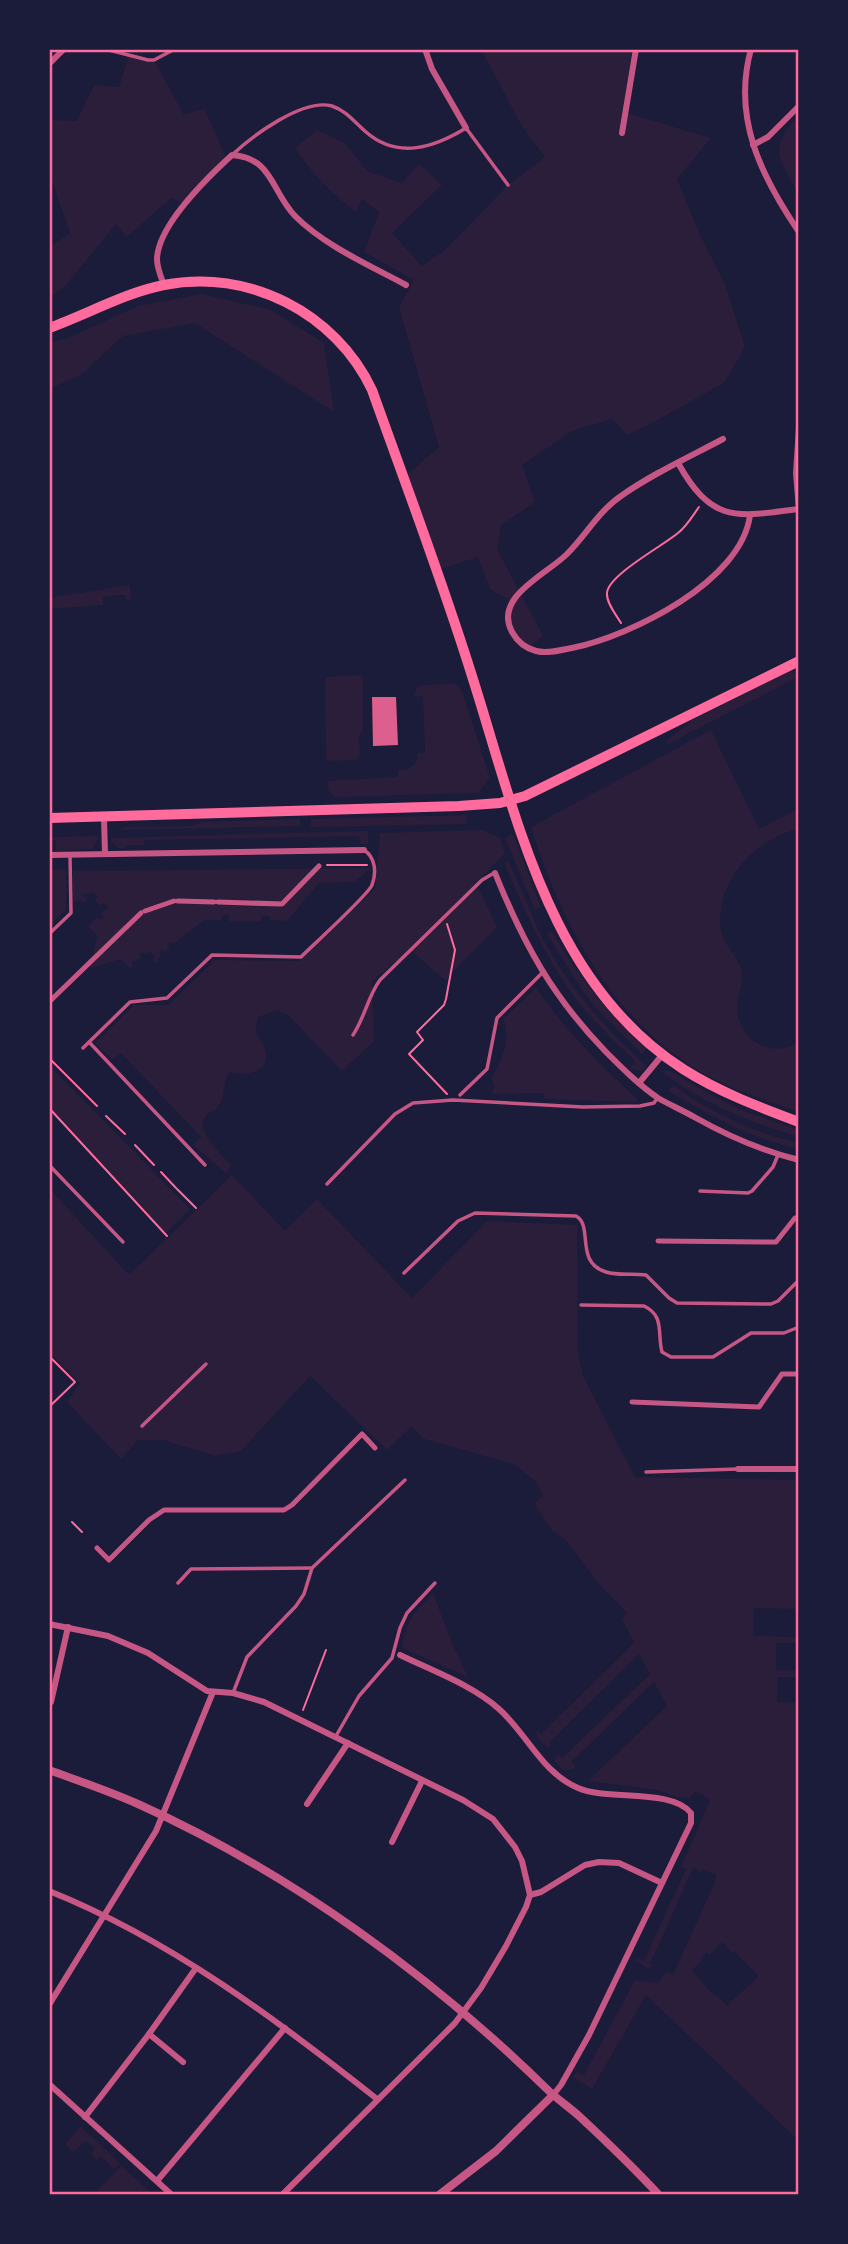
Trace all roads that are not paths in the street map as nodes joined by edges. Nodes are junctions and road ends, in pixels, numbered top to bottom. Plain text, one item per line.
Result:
1 (64, 49) edge
2 (105, 49) edge
3 (175, 49) edge
4 (425, 49) edge
5 (636, 49) edge
6 (751, 49) edge
7 (49, 64) edge
8 (799, 106) edge
9 (466, 128) junction
10 (622, 134) dead end
11 (753, 145) junction
12 (232, 155) junction
13 (508, 185) dead end
14 (799, 232) edge
15 (164, 285) junction
16 (406, 285) dead end
17 (49, 328) edge
18 (799, 427) edge
19 (723, 439) dead end
20 (678, 463) junction
21 (799, 510) edge
22 (750, 515) junction
23 (799, 661) edge
24 (512, 800) junction
25 (104, 817) junction
26 (49, 818) edge
27 (364, 850) joint
28 (105, 853) junction
29 (49, 855) edge
30 (70, 855) junction
31 (319, 866) road end
32 (495, 873) joint
33 (49, 934) edge
34 (542, 973) junction
35 (49, 1002) edge
36 (353, 1035) dead end
37 (89, 1042) junction
38 (83, 1048) dead end
39 (663, 1054) junction
40 (639, 1083) junction
41 (460, 1094) dead end
42 (658, 1097) junction
43 (799, 1122) edge
44 (778, 1155) junction
45 (799, 1160) edge
46 (205, 1164) dead end
47 (49, 1165) edge
48 (327, 1184) dead end
49 (700, 1191) dead end
50 (799, 1218) edge
51 (658, 1241) dead end
52 (123, 1242) dead end
53 (404, 1273) dead end
54 (799, 1280) edge
55 (581, 1305) dead end
56 (799, 1327) edge
57 (206, 1364) dead end
58 (799, 1374) edge
59 (632, 1402) dead end
60 (142, 1426) dead end
61 (375, 1448) dead end
62 (738, 1469) joint
63 (799, 1469) edge
64 (646, 1472) dead end
65 (405, 1480) dead end
66 (97, 1548) dead end
67 (312, 1568) junction
68 (178, 1583) dead end
69 (435, 1583) dead end
70 (49, 1625) edge
71 (68, 1627) junction
72 (400, 1655) dead end
73 (213, 1692) junction
74 (233, 1693) junction
75 (51, 1702) dead end
76 (336, 1736) junction
77 (348, 1742) junction
78 (49, 1770) edge
79 (422, 1780) junction
80 (307, 1804) dead end
81 (164, 1816) junction
82 (392, 1842) dead end
83 (662, 1883) junction
84 (49, 1891) edge
85 (530, 1895) junction
86 (106, 1916) junction
87 (196, 1968) junction
88 (49, 2005) edge
89 (463, 2014) junction
90 (285, 2028) junction
91 (149, 2034) junction
92 (183, 2062) dead end
93 (49, 2084) edge
94 (553, 2095) junction
95 (377, 2099) junction
96 (85, 2117) junction
97 (157, 2181) junction
98 (441, 2194) edge
99 (172, 2195) edge
100 (282, 2195) edge
101 (659, 2195) edge

1 - 7 street
2 - 3 lane
4 - 9 street
5 - 10 street
6 - 11 street
8 - 11 street
9 - 12 lane
9 - 13 lane
11 - 14 street
12 - 15 street
12 - 16 street
15 - 17 main road
15 - 24 main road
18 - 21 street
19 - 20 street
20 - 22 street
20 - 22 street
21 - 22 street
23 - 24 main road
24 - 25 main road
24 - 39 main road
25 - 26 main road
25 - 28 street
27 - 28 street
27 - 37 lane
28 - 30 street
29 - 30 street
30 - 33 lane
31 - 35 street
32 - 34 street
32 - 36 lane
34 - 40 street
34 - 41 lane
37 - 38 lane
37 - 46 lane
39 - 40 street
39 - 43 main road
40 - 42 street
42 - 44 street
42 - 48 lane
44 - 45 street
44 - 49 lane
47 - 52 lane
50 - 51 street
53 - 54 lane
55 - 56 lane
57 - 60 lane
58 - 59 street
61 - 66 street
62 - 63 street
62 - 64 lane
65 - 67 lane
67 - 68 lane
67 - 74 lane
69 - 76 lane
70 - 71 street
71 - 73 street
71 - 75 street
72 - 83 street
73 - 74 street
73 - 81 street
74 - 76 street
76 - 77 street
77 - 79 street
77 - 80 street
78 - 81 street
79 - 82 street
79 - 85 street
81 - 86 street
81 - 89 street
83 - 85 street
83 - 94 street
84 - 86 street
85 - 89 street
86 - 87 street
86 - 88 street
87 - 90 street
87 - 91 street
89 - 94 street
89 - 95 street
90 - 95 street
90 - 97 street
91 - 92 street
91 - 96 street
93 - 96 street
94 - 98 street
94 - 101 street
95 - 100 street
96 - 97 street
97 - 99 street

